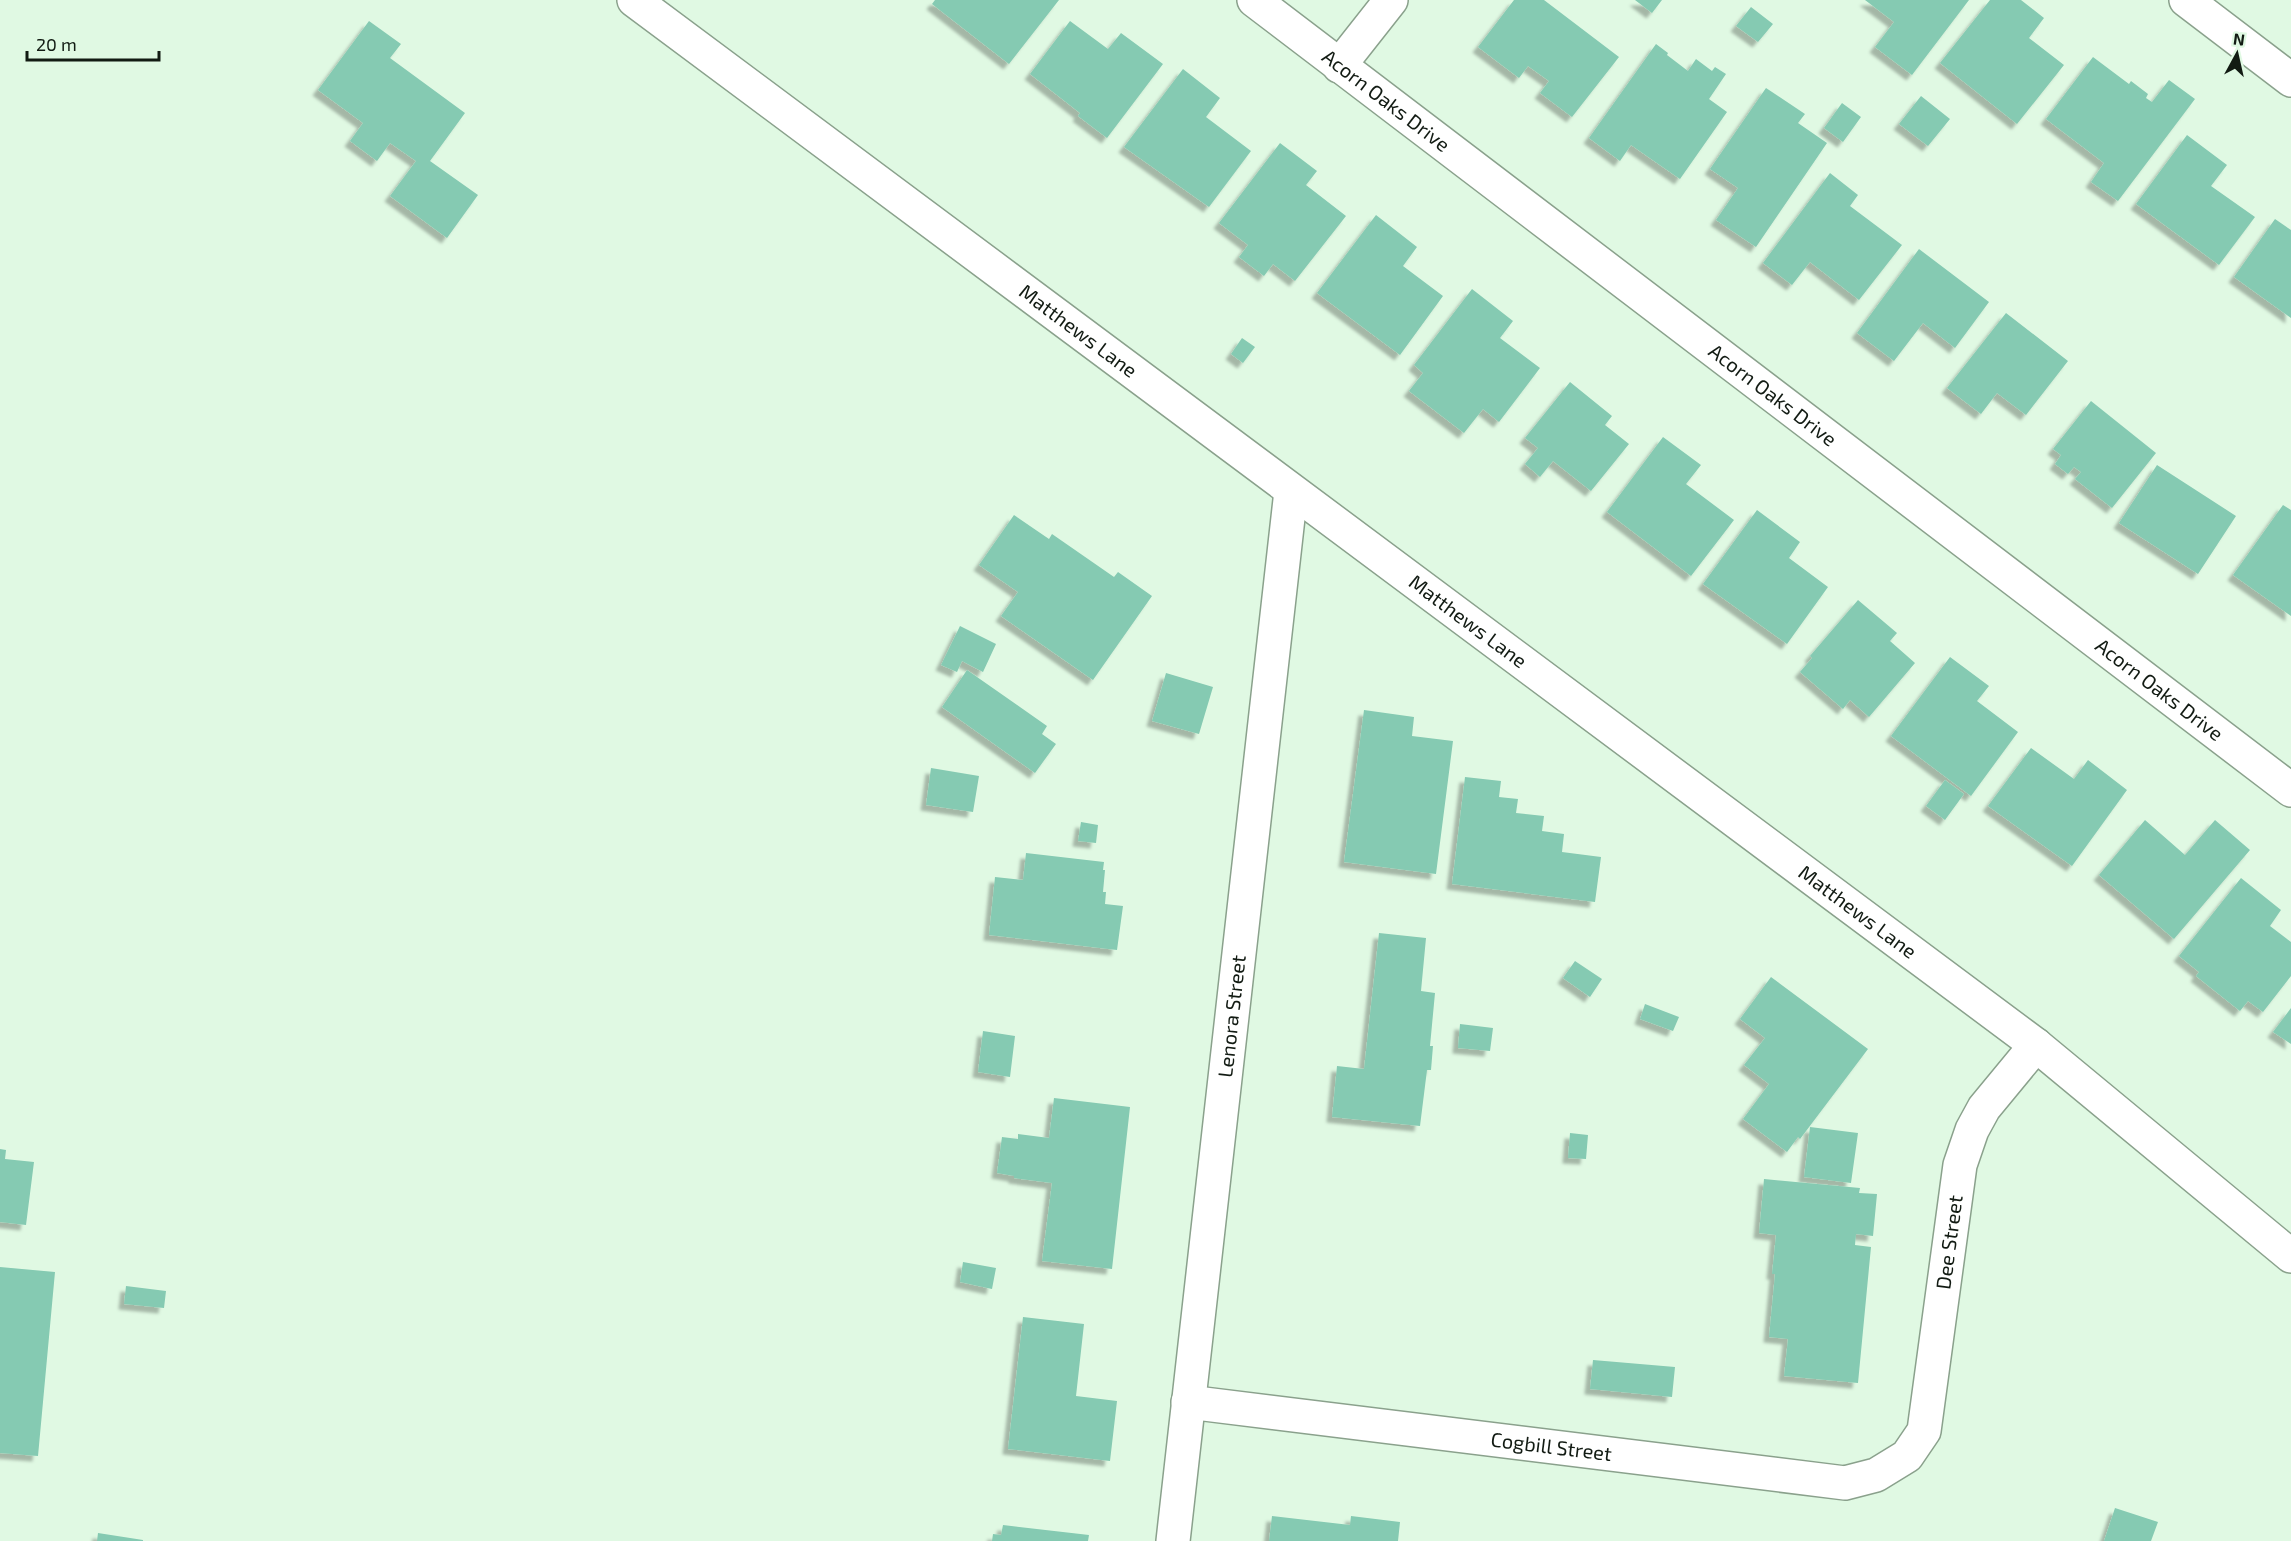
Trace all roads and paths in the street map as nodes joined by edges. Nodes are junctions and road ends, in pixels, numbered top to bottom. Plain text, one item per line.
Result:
1 (1254, 0) edge
2 (1391, 0) edge
3 (2186, 0) edge
4 (654, 6) edge
5 (1339, 66) junction
6 (2291, 80) edge
7 (1292, 491) junction
8 (2291, 790) edge
9 (2036, 1046) junction
10 (2291, 1256) edge
11 (1188, 1402) junction
12 (1907, 1456) joint
13 (1173, 1541) edge

1 - 5 street, Acorn Oaks Drive
2 - 5 street
3 - 6 street
4 - 7 street, Matthews Lane
5 - 8 street, Acorn Oaks Drive
7 - 9 street, Matthews Lane
7 - 11 street, Lenora Street
9 - 10 street, Matthews Lane
9 - 12 street, Dee Street
11 - 12 street, Cogbill Street
11 - 13 street, Lenora Street

